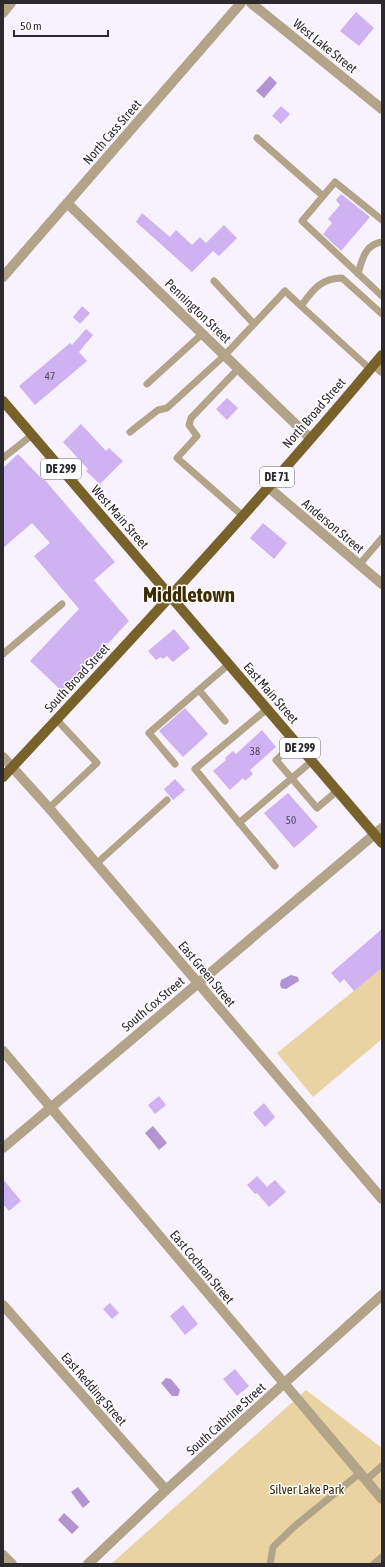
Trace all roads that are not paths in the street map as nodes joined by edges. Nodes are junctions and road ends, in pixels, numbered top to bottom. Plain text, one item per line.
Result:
1 (11, 3) edge
2 (241, 3) edge
3 (251, 3) edge
4 (3, 13) edge
5 (382, 109) edge
6 (257, 138) dead end
7 (323, 196) junction
8 (67, 203) junction
9 (382, 220) edge
10 (382, 242) edge
11 (358, 274) junction
12 (3, 277) edge
13 (214, 281) dead end
14 (382, 296) edge
15 (301, 306) junction
16 (382, 314) edge
17 (254, 324) junction
18 (202, 334) junction
19 (225, 355) junction
20 (382, 355) edge
21 (372, 367) junction
22 (238, 369) junction
23 (382, 371) edge
24 (147, 384) dead end
25 (3, 401) edge
26 (130, 432) dead end
27 (32, 434) junction
28 (310, 438) junction
29 (3, 458) edge
30 (268, 487) junction
31 (243, 516) junction
32 (382, 538) edge
33 (359, 565) junction
34 (382, 584) edge
35 (171, 596) junction
36 (62, 604) dead end
37 (3, 654) edge
38 (229, 664) junction
39 (199, 690) junction
40 (267, 709) junction
41 (56, 719) junction
42 (225, 721) dead end
43 (296, 742) junction
44 (3, 756) edge
45 (312, 761) junction
46 (175, 764) dead end
47 (13, 766) junction
48 (3, 777) edge
49 (292, 778) junction
50 (337, 790) junction
51 (167, 800) dead end
52 (49, 808) junction
53 (239, 823) junction
54 (378, 831) edge
55 (382, 843) edge
56 (96, 864) junction
57 (275, 866) dead end
58 (198, 983) junction
59 (3, 1051) edge
60 (51, 1108) junction
61 (3, 1148) edge
62 (382, 1199) edge
63 (382, 1295) edge
64 (3, 1305) edge
65 (285, 1384) junction
66 (382, 1466) edge
67 (363, 1476) junction
68 (166, 1490) junction
69 (382, 1499) edge
70 (3, 1555) edge
71 (382, 1556) edge
72 (12, 1564) edge
73 (88, 1564) edge
74 (270, 1564) edge
75 (374, 1564) edge

1 - 4 street
2 - 8 street, North Cass Street
3 - 5 street, West Lake Street
6 - 7 lane
7 - 9 lane
7 - 11 lane
8 - 12 street, North Cass Street
8 - 18 street, Pennington Street
10 - 11 lane
11 - 14 lane
13 - 17 lane
15 - 16 lane
15 - 17 lane
15 - 21 lane
17 - 19 lane
18 - 19 street, Pennington Street
18 - 24 lane
19 - 22 street, Pennington Street
19 - 26 lane
20 - 21 main road, North Broad Street / DE 71
21 - 23 street
21 - 28 main road, North Broad Street / DE 71
22 - 28 street, Pennington Street
22 - 31 lane
25 - 27 main road, West Main Street / DE 299
27 - 29 lane
27 - 35 main road, West Main Street / DE 299
28 - 30 main road, North Broad Street / DE 71
30 - 31 main road, North Broad Street / DE 71
30 - 33 street, Anderson Street
31 - 35 main road, North Broad Street / DE 71
32 - 33 lane
33 - 34 street, Anderson Street
35 - 38 main road, East Main Street / DE 299
35 - 41 main road, South Broad Street / DE 71
36 - 37 lane
38 - 39 lane
38 - 40 main road, East Main Street / DE 299
39 - 42 lane
39 - 46 lane
40 - 43 main road, East Main Street / DE 299
40 - 53 lane
41 - 47 main road, South Broad Street / DE 71
41 - 52 lane
43 - 45 main road, East Main Street / DE 299
43 - 49 lane
44 - 47 street, East Green Street
45 - 49 lane
45 - 50 main road, East Main Street / DE 299
47 - 48 main road, South Broad Street / DE 71
47 - 52 street, East Green Street
49 - 50 lane
49 - 53 lane
50 - 54 main road, East Main Street / DE 299
51 - 56 lane
52 - 56 street, East Green Street
53 - 57 lane
54 - 55 main road, East Main Street / DE 299
54 - 58 street, South Cox Street
56 - 58 street, East Green Street
58 - 60 street, South Cox Street
58 - 62 street, East Green Street
59 - 60 street, East Cochran Street
60 - 61 street, South Cox Street
60 - 65 street, East Cochran Street
63 - 65 street, South Cathrine Street
64 - 68 street, East Redding Street
65 - 67 street, East Cochran Street
65 - 68 street, South Cathrine Street
66 - 67 lane
67 - 69 street, East Cochran Street
67 - 74 lane
68 - 73 street, South Cathrine Street
70 - 72 street
71 - 75 lane

